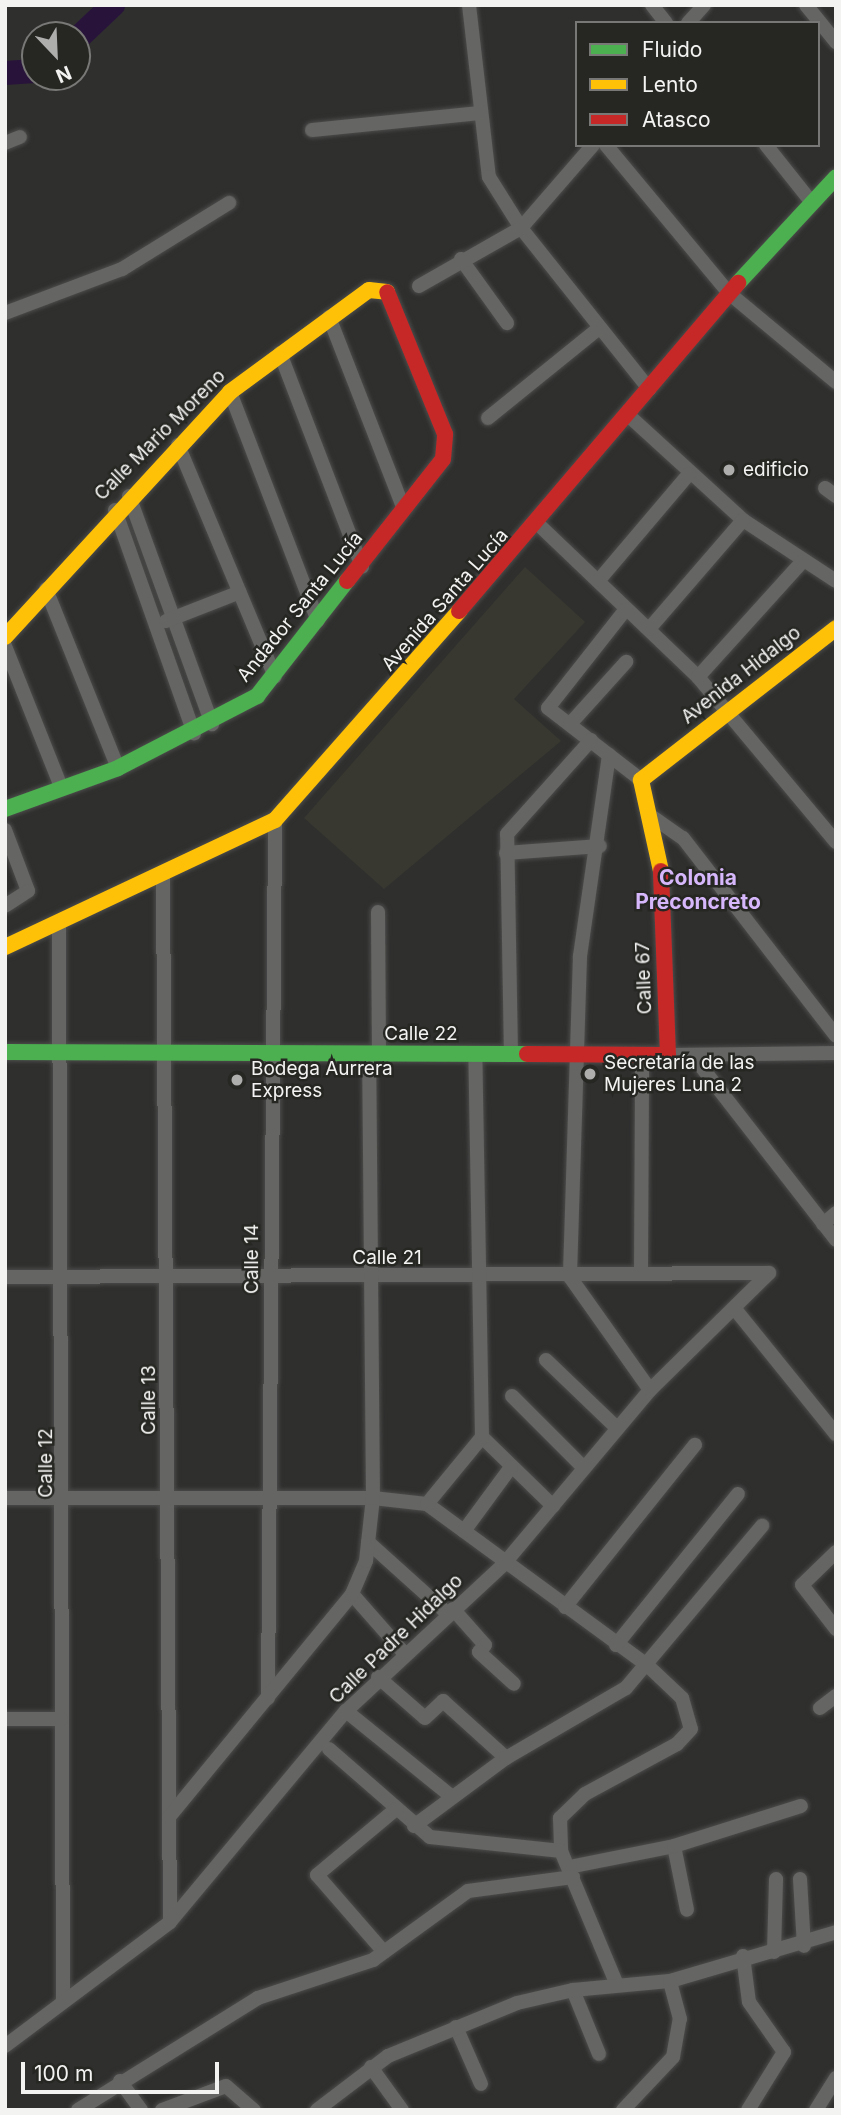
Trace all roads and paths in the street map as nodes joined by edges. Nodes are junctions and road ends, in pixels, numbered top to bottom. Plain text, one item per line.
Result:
1 (469, 5) edge
2 (652, 5) edge
3 (704, 5) edge
4 (806, 5) edge
5 (664, 21) edge
6 (690, 21) edge
7 (819, 21) edge
8 (820, 22) edge
9 (836, 42) edge
10 (480, 113) junction
11 (312, 130) dead end
12 (20, 137) dead end
13 (5, 143) edge
14 (591, 147) edge
15 (608, 147) edge
16 (768, 147) edge
17 (836, 177) edge
18 (809, 199) junction
19 (229, 204) dead end
20 (521, 228) junction
21 (461, 259) junction
22 (419, 286) dead end
23 (729, 293) junction
24 (5, 313) edge
25 (329, 317) junction
26 (507, 323) dead end
27 (599, 328) junction
28 (281, 353) junction
29 (836, 382) edge
30 (649, 389) junction
31 (230, 392) junction
32 (628, 415) junction
33 (488, 418) dead end
34 (178, 445) junction
35 (443, 459) joint
36 (689, 474) junction
37 (129, 496) junction
38 (404, 509) junction
39 (115, 510) junction
40 (743, 520) junction
41 (537, 524) junction
42 (802, 562) junction
43 (362, 567) junction
44 (599, 580) junction
45 (836, 581) edge
46 (46, 589) junction
47 (240, 592) junction
48 (626, 609) junction
49 (172, 619) junction
50 (318, 621) junction
51 (157, 625) junction
52 (649, 628) junction
53 (836, 628) edge
54 (5, 637) edge
55 (5, 646) edge
56 (626, 662) dead end
57 (275, 677) junction
58 (698, 677) junction
59 (729, 711) junction
60 (212, 724) junction
61 (570, 724) junction
62 (194, 733) junction
63 (591, 740) junction
64 (609, 755) junction
65 (118, 768) junction
66 (641, 780) junction
67 (61, 787) junction
68 (5, 809) edge
69 (651, 816) junction
70 (275, 820) junction
71 (5, 830) edge
72 (836, 842) edge
73 (600, 846) junction
74 (506, 853) junction
75 (163, 878) junction
76 (5, 906) edge
77 (378, 912) dead end
78 (59, 924) junction
79 (5, 947) edge
80 (836, 1036) edge
81 (5, 1052) edge
82 (64, 1052) junction
83 (165, 1053) junction
84 (836, 1053) edge
85 (270, 1054) junction
86 (374, 1054) junction
87 (475, 1055) junction
88 (511, 1055) junction
89 (668, 1055) junction
90 (573, 1056) junction
91 (642, 1056) junction
92 (693, 1056) junction
93 (836, 1213) edge
94 (823, 1224) junction
95 (836, 1240) edge
96 (642, 1272) junction
97 (769, 1273) joint
98 (272, 1276) junction
99 (5, 1277) edge
100 (570, 1277) junction
101 (64, 1278) junction
102 (168, 1278) junction
103 (371, 1278) junction
104 (474, 1278) junction
105 (734, 1308) junction
106 (546, 1360) dead end
107 (650, 1390) junction
108 (512, 1396) dead end
109 (617, 1428) junction
110 (836, 1434) edge
111 (482, 1437) junction
112 (695, 1445) dead end
113 (511, 1466) junction
114 (583, 1467) junction
115 (738, 1494) dead end
116 (65, 1497) junction
117 (270, 1497) junction
118 (5, 1498) edge
119 (168, 1499) junction
120 (373, 1499) junction
121 (427, 1504) junction
122 (553, 1506) junction
123 (762, 1527) dead end
124 (464, 1531) junction
125 (368, 1542) junction
126 (836, 1552) edge
127 (504, 1564) junction
128 (352, 1594) junction
129 (565, 1607) junction
130 (450, 1611) junction
131 (836, 1629) edge
132 (616, 1644) junction
133 (404, 1653) junction
134 (646, 1664) junction
135 (378, 1677) junction
136 (514, 1684) dead end
137 (836, 1696) edge
138 (268, 1698) junction
139 (820, 1708) dead end
140 (346, 1711) junction
141 (5, 1719) edge
142 (61, 1719) junction
143 (330, 1749) dead end
144 (506, 1758) junction
145 (451, 1796) junction
146 (801, 1807) dead end
147 (397, 1808) junction
148 (169, 1817) junction
149 (414, 1826) junction
150 (674, 1846) junction
151 (561, 1851) junction
152 (571, 1872) junction
153 (776, 1879) dead end
154 (800, 1879) dead end
155 (687, 1910) dead end
156 (170, 1922) junction
157 (836, 1932) edge
158 (804, 1946) junction
159 (384, 1952) junction
160 (774, 1952) junction
161 (743, 1956) junction
162 (670, 1981) junction
163 (617, 1985) junction
164 (573, 1990) junction
165 (63, 2002) junction
166 (456, 2027) junction
167 (5, 2046) edge
168 (599, 2054) dead end
169 (371, 2067) junction
170 (836, 2078) edge
171 (120, 2081) junction
172 (481, 2084) dead end
173 (78, 2110) edge
174 (141, 2110) edge
175 (162, 2110) edge
176 (254, 2110) edge
177 (317, 2110) edge
178 (402, 2110) edge
179 (623, 2110) edge
180 (748, 2110) edge
181 (816, 2110) edge

1 - 10 street
2 - 5 street
3 - 6 street
4 - 7 street
8 - 9 street
10 - 11 street
10 - 20 street
12 - 13 street
14 - 20 street
15 - 23 street
16 - 18 street
17 - 18 street, Avenida Santa Lucía
18 - 23 street, Avenida Santa Lucía
19 - 24 street
20 - 21 street
20 - 27 street
21 - 22 street
21 - 26 street
23 - 29 street
23 - 30 street, Avenida Santa Lucía
25 - 28 street, Calle Mario Moreno
25 - 35 street, Calle Mario Moreno
25 - 38 street
27 - 30 street
27 - 33 street
28 - 31 street, Calle Mario Moreno
28 - 43 street
30 - 32 street, Avenida Santa Lucía
31 - 34 street, Calle Mario Moreno
31 - 50 street
32 - 36 street
32 - 41 street, Avenida Santa Lucía
34 - 37 street, Calle Mario Moreno
34 - 47 street
35 - 38 street, Andador Santa Lucía
36 - 40 street
36 - 44 street
37 - 39 street, Calle Mario Moreno
37 - 49 street
38 - 43 street, Andador Santa Lucía
39 - 46 street, Calle Mario Moreno
39 - 51 street
40 - 42 street
40 - 52 street
41 - 44 street
41 - 70 street, Avenida Santa Lucía
42 - 45 street
42 - 58 street
43 - 50 street, Andador Santa Lucía
44 - 48 street
46 - 54 street, Calle Mario Moreno
46 - 65 street
47 - 49 street
47 - 57 street
48 - 52 street
48 - 61 street
49 - 51 street
49 - 60 street
50 - 57 street, Andador Santa Lucía
51 - 62 street
52 - 58 street
53 - 59 street, Avenida Hidalgo
55 - 67 street
56 - 61 street
57 - 60 street, Andador Santa Lucía
58 - 59 street
59 - 66 street, Avenida Hidalgo
59 - 72 street
60 - 62 street, Andador Santa Lucía
61 - 63 street
62 - 65 street, Andador Santa Lucía
63 - 64 street
63 - 74 street
64 - 66 street
64 - 73 street
65 - 67 street, Andador Santa Lucía
66 - 69 street, Calle 67
67 - 68 street, Andador Santa Lucía
69 - 80 street
69 - 89 street, Calle 67
70 - 75 street, Avenida Santa Lucía
70 - 85 street, Calle 14
71 - 76 street
73 - 74 street
73 - 90 street
74 - 88 street
75 - 78 street, Avenida Santa Lucía
75 - 83 street, Calle 13
77 - 86 street
78 - 79 street, Avenida Santa Lucía
78 - 82 street, Calle 12
81 - 82 street, Calle 22
82 - 83 street, Calle 22
82 - 101 street, Calle 12
83 - 85 street, Calle 22
83 - 102 street, Calle 13
84 - 92 street, Calle 22
85 - 86 street, Calle 22
85 - 98 street, Calle 14
86 - 87 street, Calle 22
86 - 103 street
87 - 88 street, Calle 22
87 - 104 street
88 - 90 street, Calle 22
89 - 91 street, Calle 22
89 - 92 street, Calle 22
90 - 91 street, Calle 22
90 - 100 street
91 - 96 street
92 - 94 street
93 - 94 street
94 - 95 street
96 - 97 street, Calle 21
96 - 100 street, Calle 21
97 - 105 street, Calle Padre Hidalgo
98 - 102 street, Calle 21
98 - 103 street, Calle 21
98 - 117 street, Calle 14
99 - 101 street, Calle 21
100 - 104 street, Calle 21
100 - 107 street
101 - 102 street, Calle 21
101 - 116 street, Calle 12
102 - 119 street, Calle 13
103 - 104 street, Calle 21
103 - 120 street
104 - 111 street
105 - 107 street, Calle Padre Hidalgo
105 - 110 street
106 - 109 street
107 - 109 street, Calle Padre Hidalgo
108 - 114 street
109 - 114 street, Calle Padre Hidalgo
111 - 113 street
111 - 121 street
112 - 129 street
113 - 122 street
113 - 124 street
114 - 122 street, Calle Padre Hidalgo
115 - 132 street
116 - 118 street
116 - 119 street
116 - 142 street, Calle 12
117 - 119 street
117 - 120 street
117 - 138 street, Calle 14
119 - 148 street, Calle 13
120 - 121 street
120 - 125 street
121 - 124 street
122 - 127 street, Calle Padre Hidalgo
123 - 134 street
124 - 127 street
125 - 128 street
125 - 130 street
126 - 131 street
127 - 129 street
127 - 130 street, Calle Padre Hidalgo
128 - 133 street
128 - 138 street
129 - 132 street
130 - 133 street, Calle Padre Hidalgo
130 - 136 street
132 - 134 street
133 - 135 street, Calle Padre Hidalgo
134 - 144 street
134 - 151 street
135 - 140 street, Calle Padre Hidalgo
135 - 144 street
137 - 139 street
138 - 148 street
140 - 145 street
140 - 156 street, Calle Padre Hidalgo
141 - 142 street
142 - 165 street, Calle 12
143 - 147 street
144 - 145 street
145 - 149 street
146 - 150 street
147 - 149 street
147 - 159 street
148 - 156 street, Calle 13
149 - 151 street
150 - 152 street
150 - 155 street
151 - 152 street
152 - 159 street
152 - 163 street
153 - 160 street
154 - 158 street
156 - 165 street, Calle Padre Hidalgo
157 - 158 street
158 - 160 street
159 - 171 street
160 - 161 street
161 - 162 street
161 - 180 street
162 - 163 street
162 - 179 street
163 - 164 street
164 - 166 street
164 - 168 street
165 - 167 street, Calle Padre Hidalgo
166 - 169 street
166 - 172 street
169 - 177 street
169 - 178 street
170 - 181 street
171 - 173 street
171 - 174 street
175 - 176 street

